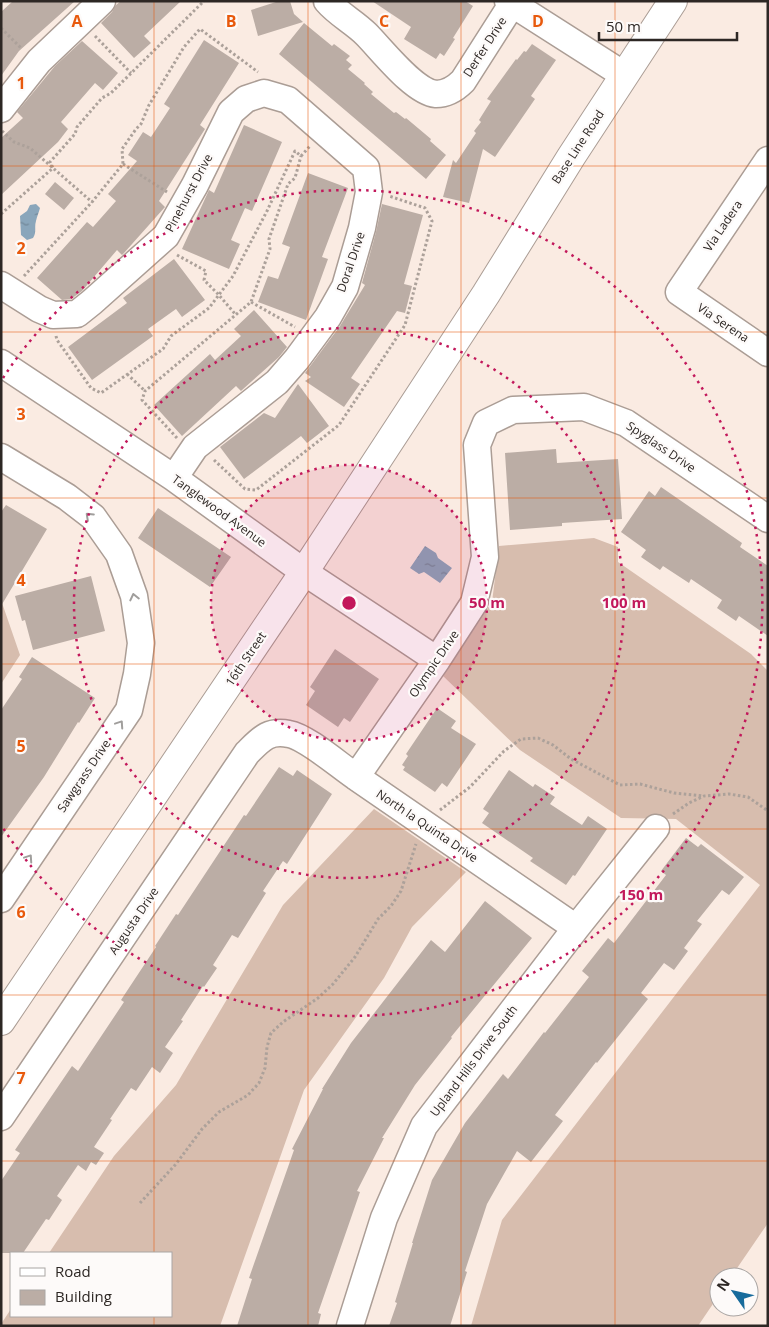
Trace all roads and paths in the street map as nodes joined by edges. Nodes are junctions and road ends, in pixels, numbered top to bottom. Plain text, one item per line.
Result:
1 (102, 1) edge
2 (204, 1) edge
3 (327, 1) edge
4 (673, 1) edge
5 (512, 2) edge
6 (80, 22) junction
7 (1, 28) edge
8 (39, 61) junction
9 (131, 73) junction
10 (624, 75) junction
11 (264, 93) junction
12 (1, 109) edge
13 (322, 130) junction
14 (1, 131) edge
15 (768, 160) edge
16 (123, 164) junction
17 (53, 168) junction
18 (92, 202) junction
19 (184, 204) junction
20 (1, 214) edge
21 (166, 236) junction
22 (8, 289) edge
23 (679, 292) joint
24 (218, 294) junction
25 (486, 294) joint
26 (251, 302) dead end
27 (236, 314) dead end
28 (53, 316) junction
29 (312, 339) junction
30 (768, 353) edge
31 (1, 363) edge
32 (127, 374) junction
33 (145, 391) dead end
34 (486, 423) joint
35 (1, 456) edge
36 (174, 478) junction
37 (768, 519) edge
38 (304, 572) junction
39 (437, 660) junction
40 (275, 732) joint
41 (356, 777) junction
42 (704, 796) junction
43 (768, 811) edge
44 (662, 823) joint
45 (427, 826) junction
46 (1, 899) edge
47 (576, 928) junction
48 (1, 1021) edge
49 (1, 1117) edge
50 (140, 1203) dead end
51 (350, 1326) edge

1 - 6 street
2 - 9 path
3 - 5 street, Derfer Drive
4 - 10 main road, Base Line Road
5 - 10 street
6 - 8 street
6 - 9 path
7 - 8 path
8 - 12 street
9 - 17 path
10 - 25 main road, Base Line Road
11 - 13 street, Doral Drive
11 - 16 path
11 - 19 street, Pinehurst Drive
13 - 24 path
13 - 29 street, Doral Drive
14 - 17 path
15 - 23 street, Via Ladera
16 - 18 path
16 - 19 path
17 - 18 path
17 - 20 path
18 - 22 path
19 - 21 street, Pinehurst Drive
21 - 24 path
21 - 28 street, Pinehurst Drive
22 - 28 street
23 - 30 street, Via Serena
24 - 27 path
24 - 32 path
25 - 38 main road, 16th Street
26 - 29 path
28 - 32 path
29 - 36 street, Doral Drive
31 - 36 street, Tanglewood Avenue
32 - 33 path
34 - 37 street, Spyglass Drive
34 - 39 street, Olympic Drive
46 -> 35 street, Sawgrass Drive
36 - 38 street, Tanglewood Avenue
38 - 39 street, Tanglewood Avenue
38 - 48 main road, 16th Street
39 - 41 street, Olympic Drive
40 - 41 street, North la Quinta Drive
40 - 49 street, Augusta Drive
41 - 45 street, North la Quinta Drive
42 - 43 path
42 - 44 path
42 - 45 path
44 - 47 street, Upland Hills Drive South
45 - 47 street, North la Quinta Drive
45 - 50 path
47 - 51 street, Upland Hills Drive South

